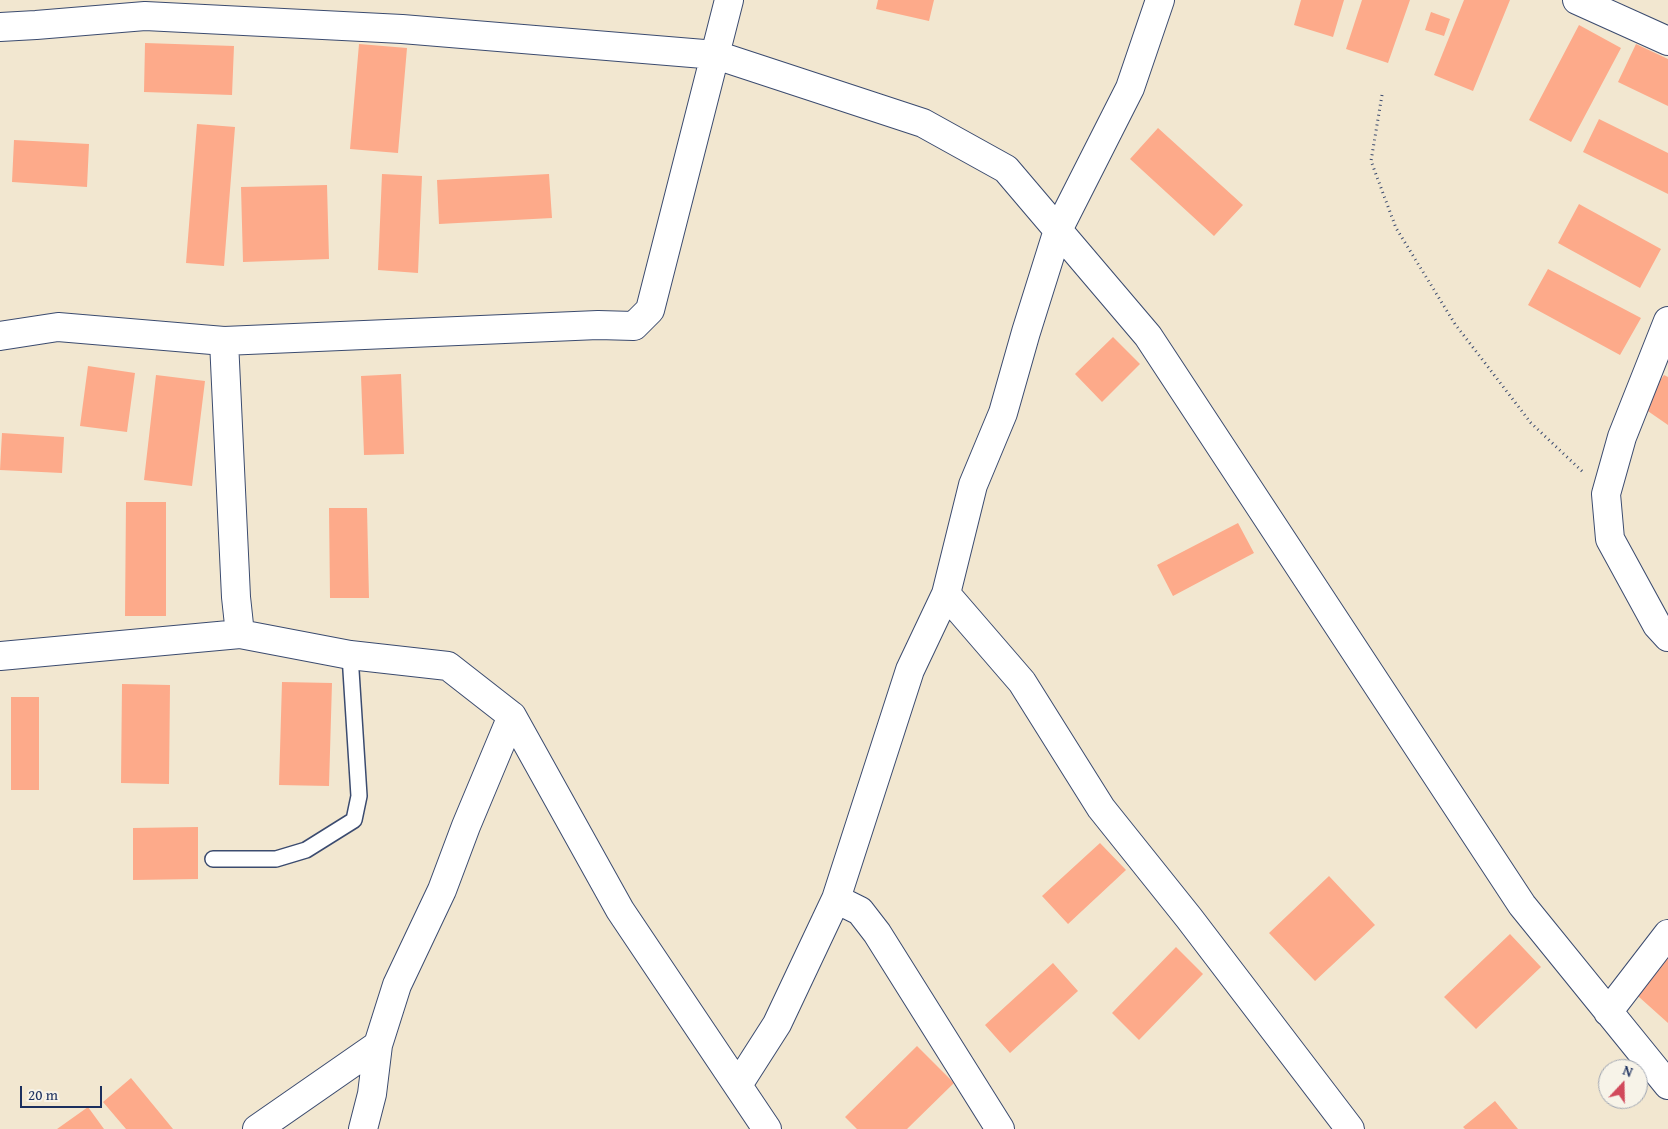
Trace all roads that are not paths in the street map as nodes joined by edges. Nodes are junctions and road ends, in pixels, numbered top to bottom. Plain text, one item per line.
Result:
1 (729, 0) edge
2 (1160, 0) edge
3 (1577, 0) edge
4 (0, 26) edge
5 (1668, 41) edge
6 (716, 55) junction
7 (1058, 230) junction
8 (1668, 321) edge
9 (0, 336) edge
10 (224, 341) junction
11 (946, 594) junction
12 (240, 634) junction
13 (1668, 637) edge
14 (350, 655) junction
15 (0, 656) edge
16 (512, 716) junction
17 (213, 859) dead end
18 (836, 899) junction
19 (1668, 934) edge
20 (1608, 1012) junction
21 (378, 1045) junction
22 (738, 1085) junction
23 (1668, 1085) edge
24 (257, 1129) edge
25 (363, 1129) edge
26 (767, 1129) edge
27 (1000, 1129) edge
28 (1350, 1129) edge

1 - 6 street
2 - 7 street
3 - 5 street
4 - 6 street
6 - 7 street
6 - 10 street
7 - 11 street
7 - 20 street
8 - 13 street
9 - 10 street
10 - 12 street
11 - 18 street
11 - 28 street
12 - 14 street
12 - 15 street
14 - 16 street
14 - 17 lane
16 - 21 street
16 - 22 street
18 - 22 street
18 - 27 street
19 - 20 street
20 - 23 street
21 - 24 street
21 - 25 street
22 - 26 street

